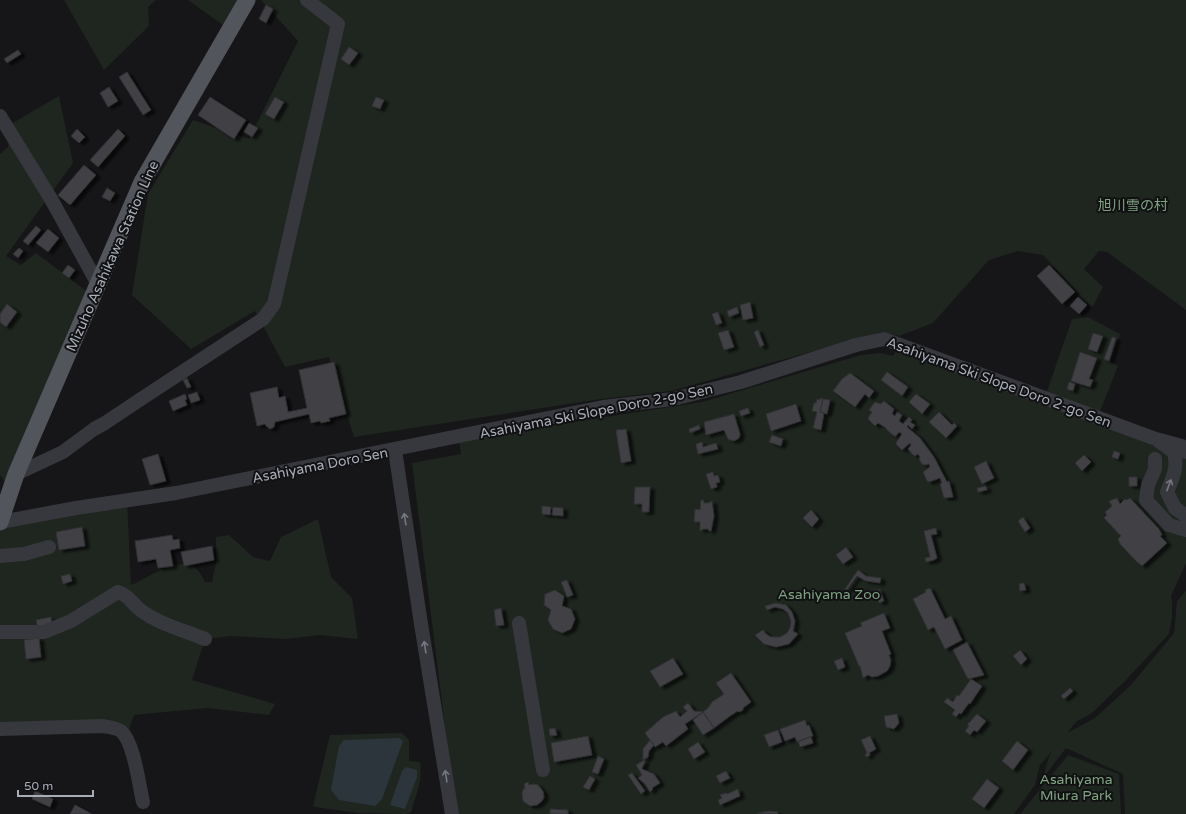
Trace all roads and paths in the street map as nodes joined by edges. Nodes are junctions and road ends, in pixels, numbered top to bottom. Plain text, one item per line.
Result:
1 (247, 0) edge
2 (307, 0) edge
3 (0, 116) edge
4 (98, 284) junction
5 (1156, 439) junction
6 (395, 450) junction
7 (1186, 452) edge
8 (1156, 459) dead end
9 (16, 474) junction
10 (1135, 490) dead end
11 (1146, 500) junction
12 (1186, 516) edge
13 (0, 522) edge
14 (1186, 530) edge
15 (49, 547) dead end
16 (0, 556) edge
17 (519, 623) dead end
18 (0, 632) edge
19 (205, 639) dead end
20 (0, 729) edge
21 (543, 770) dead end
22 (143, 802) dead end
23 (452, 814) edge

1 - 4 main road, Mizuho Asahikawa Station Line
2 - 9 street
3 - 4 street
4 - 9 main road, Mizuho Asahikawa Station Line
5 - 6 street, Asahiyama Ski Slope Doro 2-go Sen
5 - 7 street
12 -> 5 street
6 - 13 street, Asahiyama Doro Sen
23 -> 6 street, Asahiyama Doro Sen
8 - 11 street
9 - 13 main road, Mizuho Asahikawa Station Line
10 - 11 street
11 - 14 street
15 - 16 street
17 - 21 street
18 - 19 street
20 - 22 street

